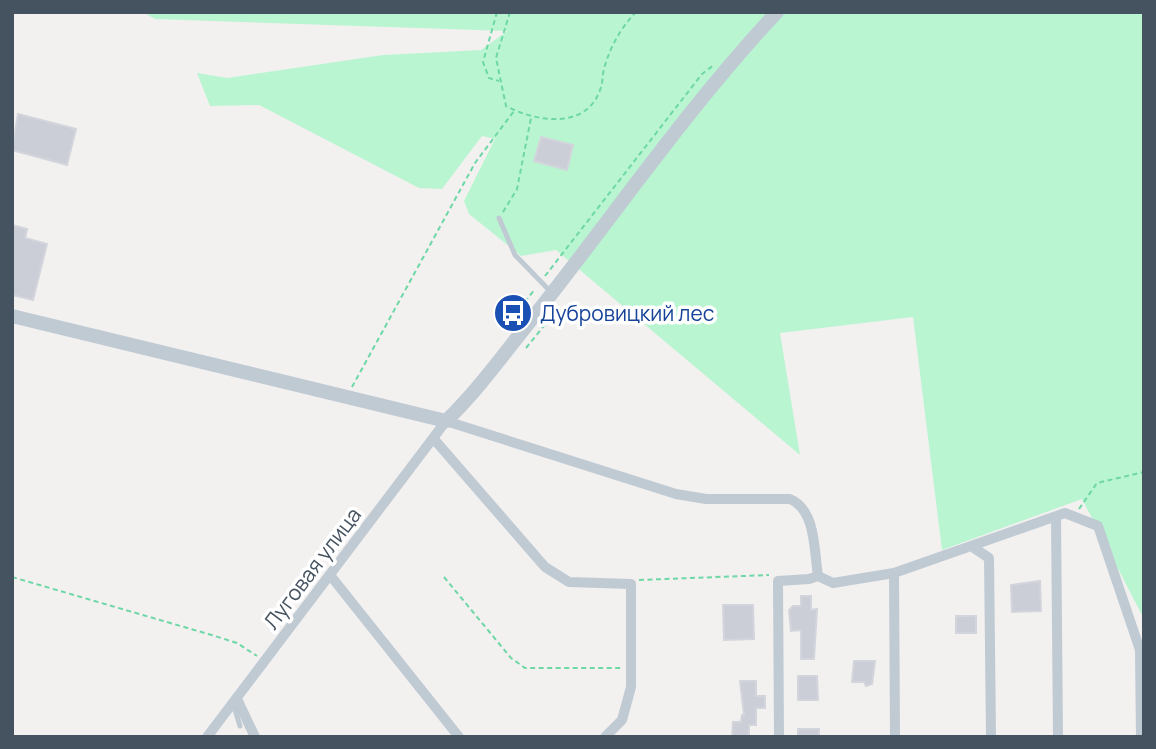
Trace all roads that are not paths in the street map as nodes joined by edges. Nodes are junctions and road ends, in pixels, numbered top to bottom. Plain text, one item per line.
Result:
1 (777, 12) edge
2 (499, 218) road end
3 (552, 293) junction
4 (12, 316) edge
5 (446, 421) junction
6 (433, 438) junction
7 (1056, 516) junction
8 (974, 548) junction
9 (894, 573) junction
10 (330, 575) junction
11 (818, 576) junction
12 (235, 701) junction
13 (240, 726) dead end
14 (207, 737) edge
15 (255, 737) edge
16 (459, 737) edge
17 (605, 737) edge
18 (779, 737) edge
19 (895, 737) edge
20 (991, 737) edge
21 (1058, 737) edge
22 (1142, 737) edge

1 - 3 street
2 - 3 lane
3 - 5 street
4 - 5 street
5 - 6 street, Луговая улица
5 - 11 street
6 - 10 street, Луговая улица
6 - 17 street
7 - 8 street
7 - 21 street
7 - 22 street
8 - 9 street
8 - 20 street
9 - 11 street
9 - 19 street
10 - 12 street, Луговая улица
10 - 16 street
11 - 18 street
12 - 13 lane
12 - 14 street, Луговая улица
12 - 15 street

